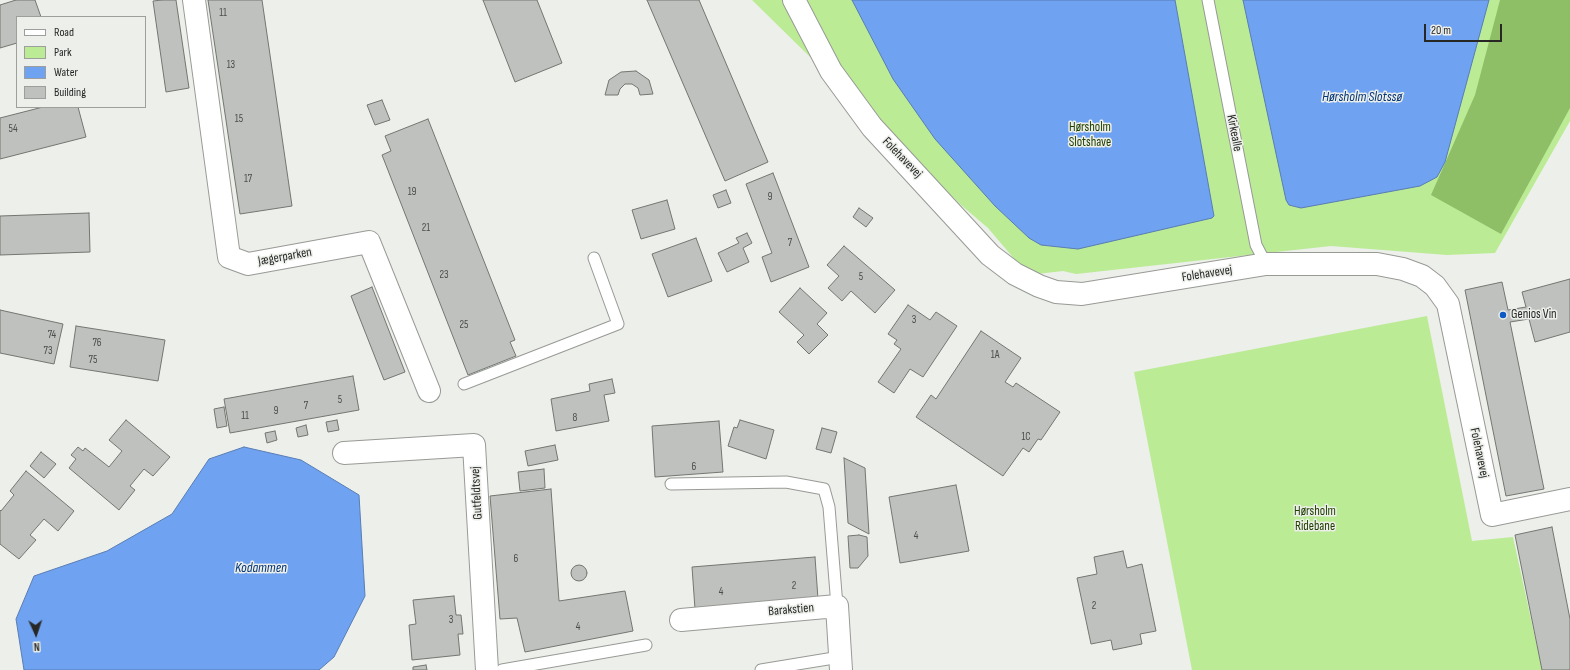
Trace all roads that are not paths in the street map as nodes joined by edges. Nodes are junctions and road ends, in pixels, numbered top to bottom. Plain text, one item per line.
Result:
1 (194, 0) edge
2 (794, 0) edge
3 (1208, 0) edge
4 (594, 258) dead end
5 (1266, 264) junction
6 (464, 384) dead end
7 (429, 391) dead end
8 (344, 453) dead end
9 (671, 484) dead end
10 (1570, 499) edge
11 (837, 606) junction
12 (681, 620) dead end
13 (646, 645) dead end
14 (841, 663) edge
15 (487, 670) edge
16 (502, 670) edge
17 (761, 670) edge

1 - 7 street, Jægerparken
2 - 5 street, Folehavevej
3 - 5 lane, Kirkealle
4 - 6 lane
5 - 10 street, Folehavevej
8 - 15 street, Gutfeldtsvej
9 - 11 lane
11 - 12 street, Barakstien
11 - 14 street
13 - 16 lane
14 - 17 lane

